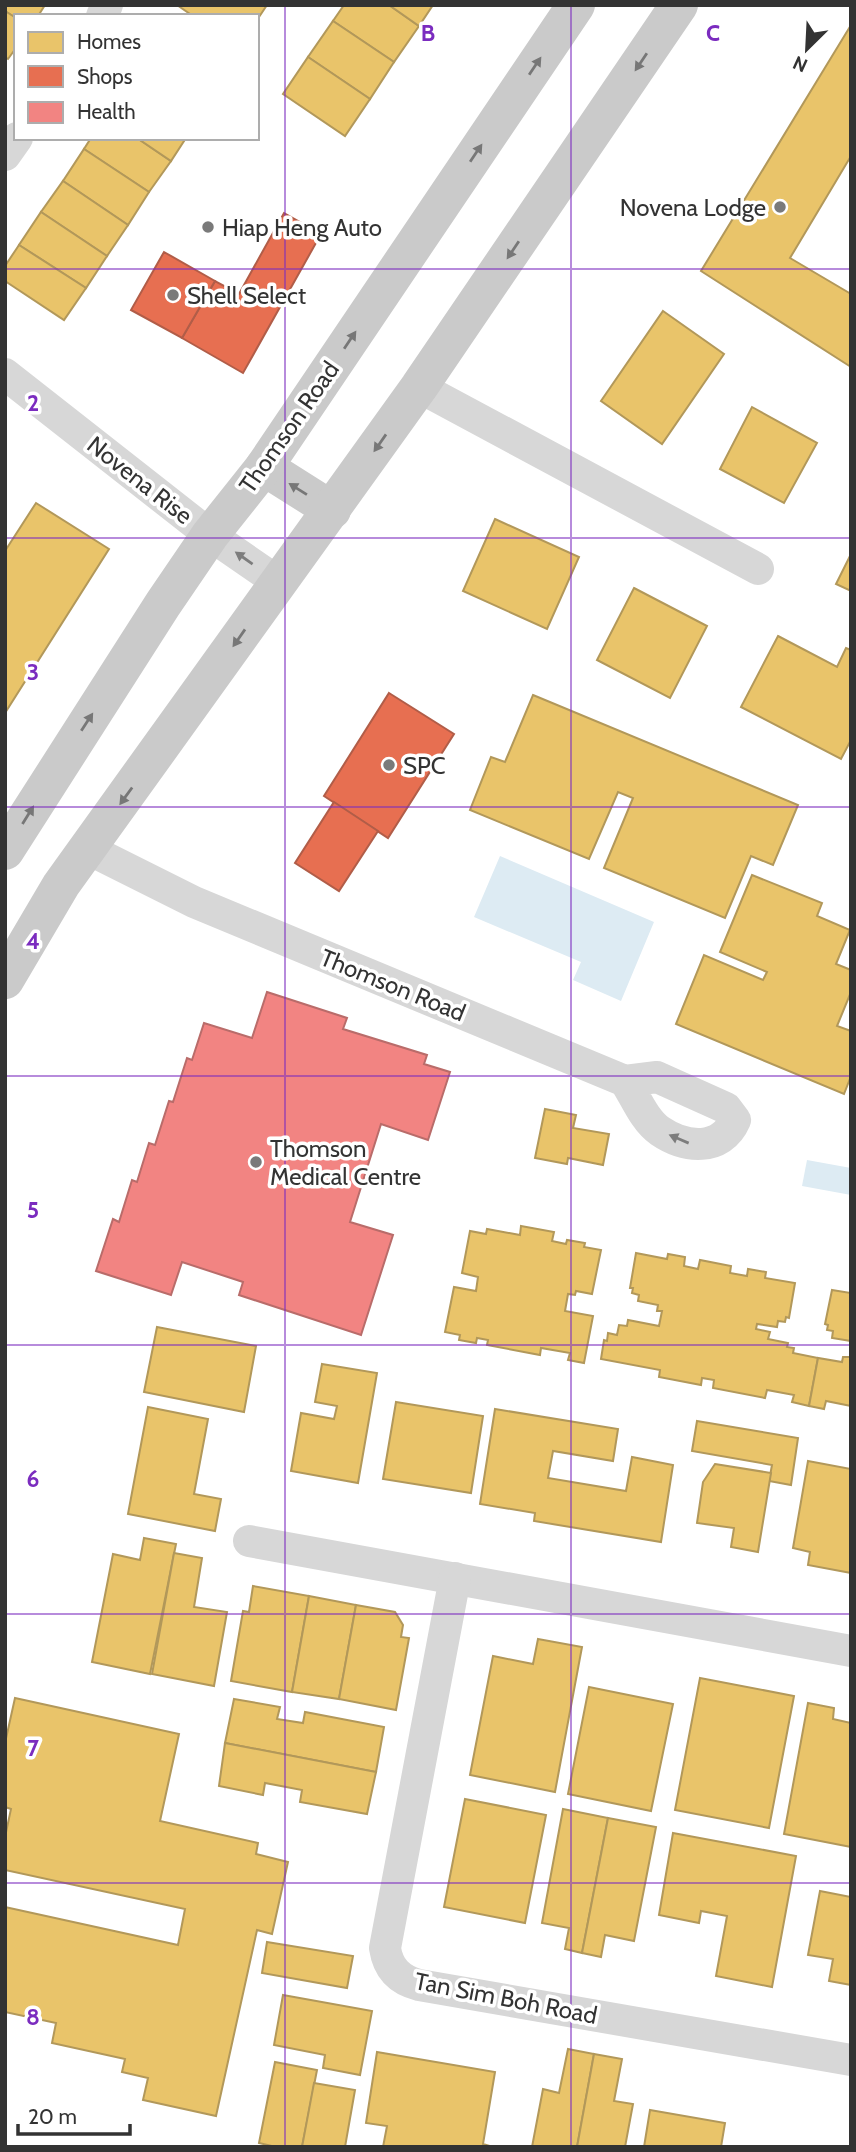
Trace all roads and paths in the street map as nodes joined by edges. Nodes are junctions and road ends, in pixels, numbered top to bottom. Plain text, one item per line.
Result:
1 (576, 5) edge
2 (679, 5) edge
3 (16, 140) edge
4 (5, 155) edge
5 (5, 374) edge
6 (419, 387) junction
7 (264, 467) junction
8 (332, 510) junction
9 (210, 535) junction
10 (758, 569) dead end
11 (278, 582) junction
12 (88, 849) junction
13 (5, 851) edge
14 (5, 980) edge
15 (625, 1080) dead end
16 (249, 1541) dead end
17 (455, 1578) junction
18 (851, 1651) edge
19 (851, 2060) edge

7 -> 1 main road, Thomson Road
2 -> 6 main road
3 - 4 street
5 - 9 street, Novena Rise
6 -> 8 main road
6 - 10 street
8 -> 7 main road
7 - 9 main road, Thomson Road
8 - 11 main road
11 -> 9 street, Novena Rise
13 -> 9 main road, Thomson Road
11 -> 12 main road
12 - 14 main road
12 - 15 street, Thomson Road
16 - 17 street
17 - 18 street
17 - 19 street, Tan Sim Boh Road

